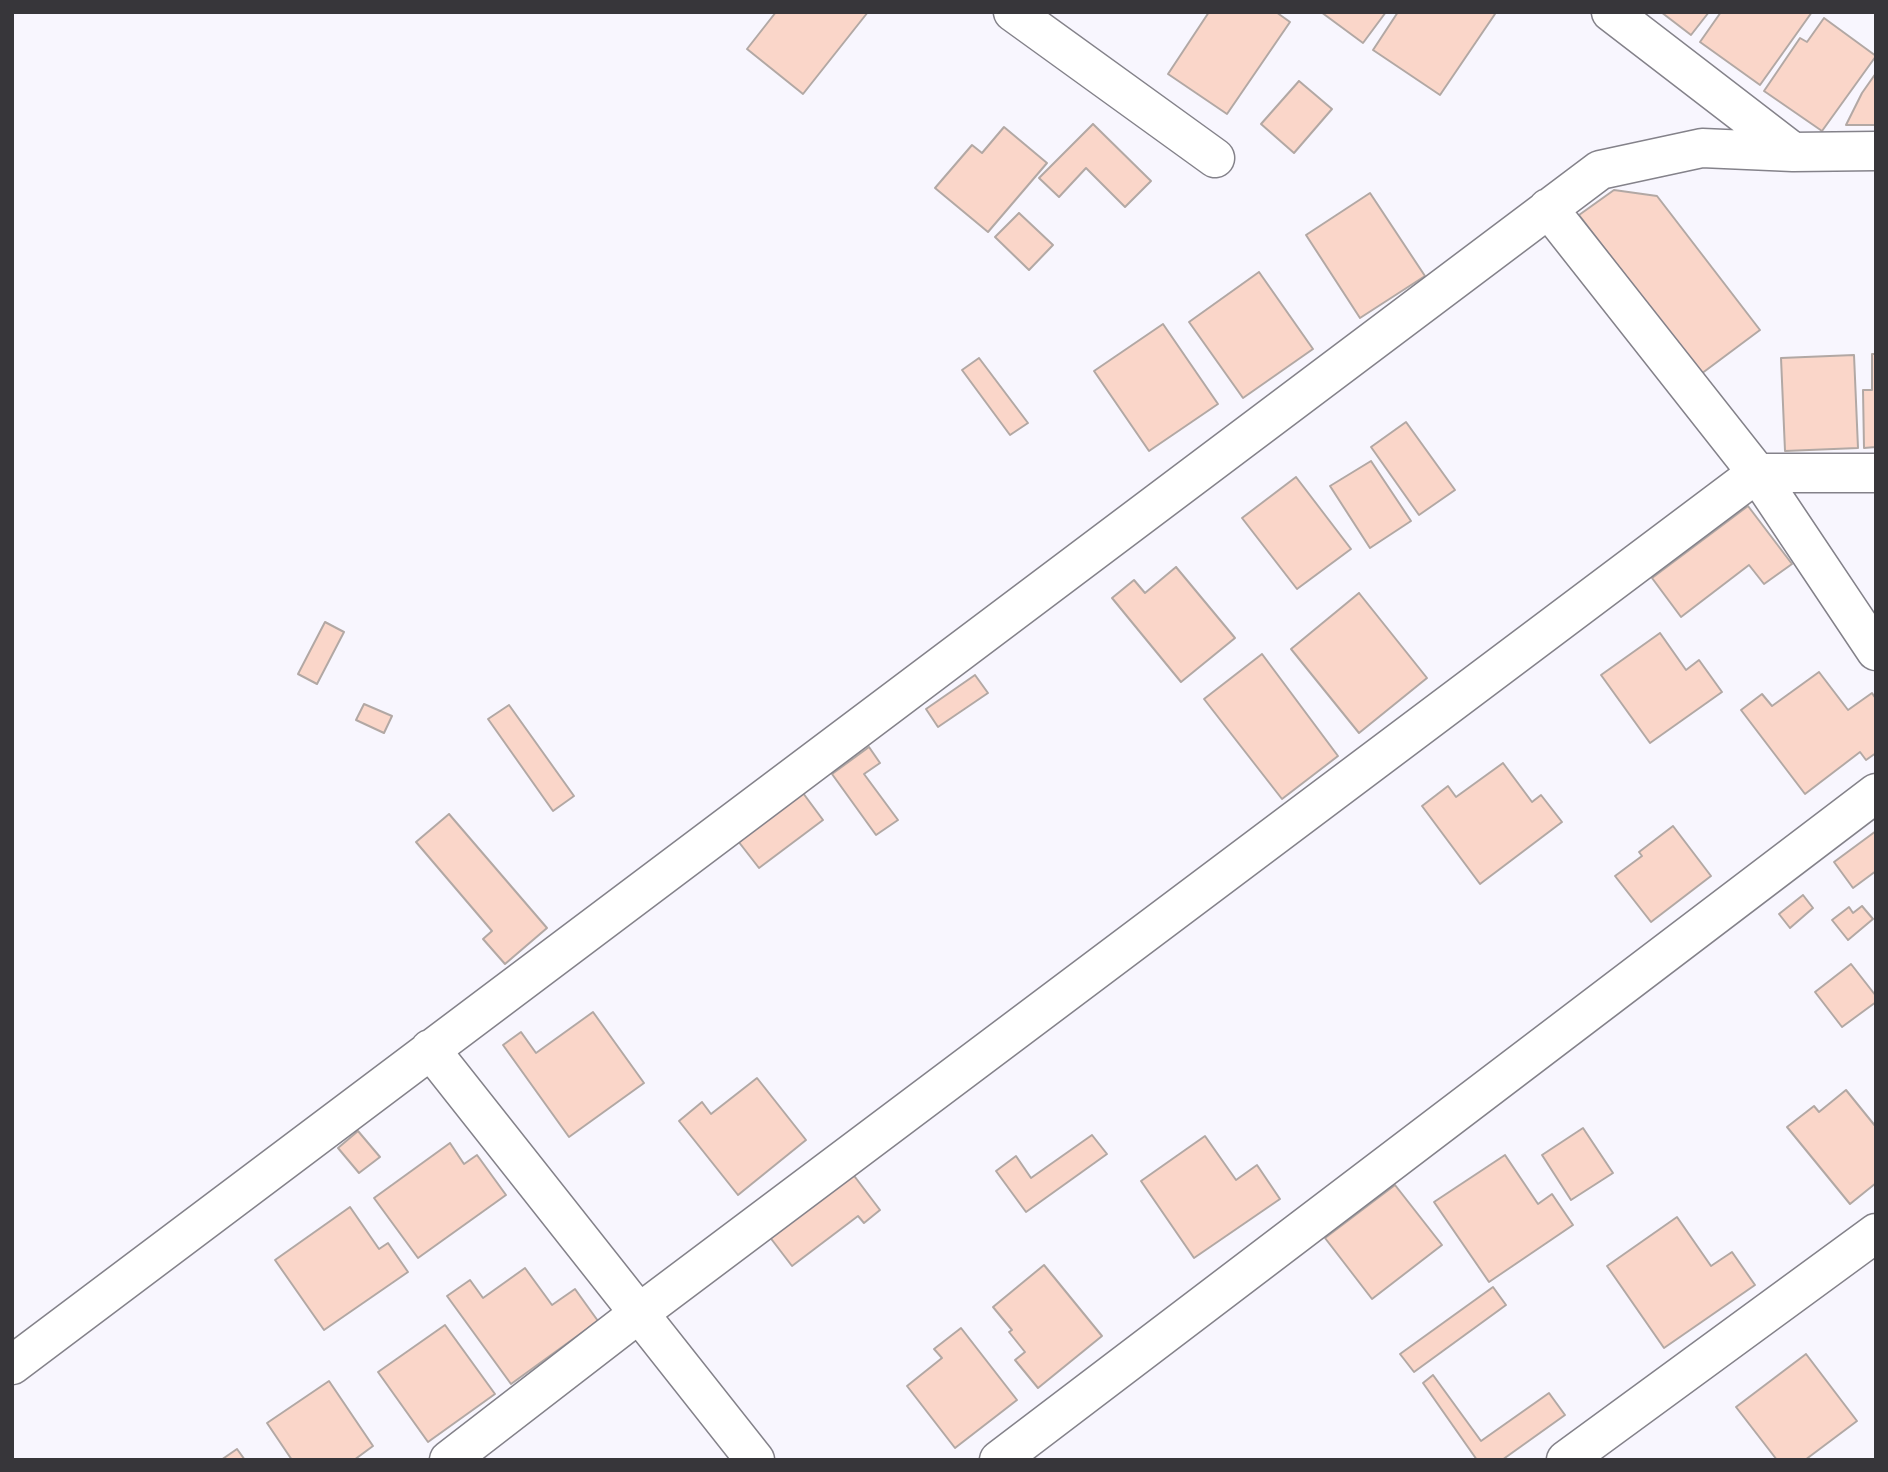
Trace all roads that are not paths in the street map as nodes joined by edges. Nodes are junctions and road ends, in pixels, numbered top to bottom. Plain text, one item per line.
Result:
1 (1013, 12) edge
2 (1611, 12) edge
3 (1876, 151) edge
4 (1793, 152) junction
5 (1216, 158) dead end
6 (1548, 208) junction
7 (1757, 472) junction
8 (1876, 473) edge
9 (1876, 651) edge
10 (1876, 793) edge
11 (430, 1049) junction
12 (1876, 1233) edge
13 (638, 1314) junction
14 (12, 1365) edge
15 (449, 1460) edge
16 (755, 1460) edge
17 (999, 1460) edge
18 (1566, 1460) edge

1 - 5 street
2 - 4 street
3 - 4 street
4 - 6 street
6 - 7 street
6 - 11 street
7 - 8 street
7 - 9 street
7 - 13 street
10 - 17 street
11 - 13 street
11 - 14 street
12 - 18 street
13 - 15 street
13 - 16 street

